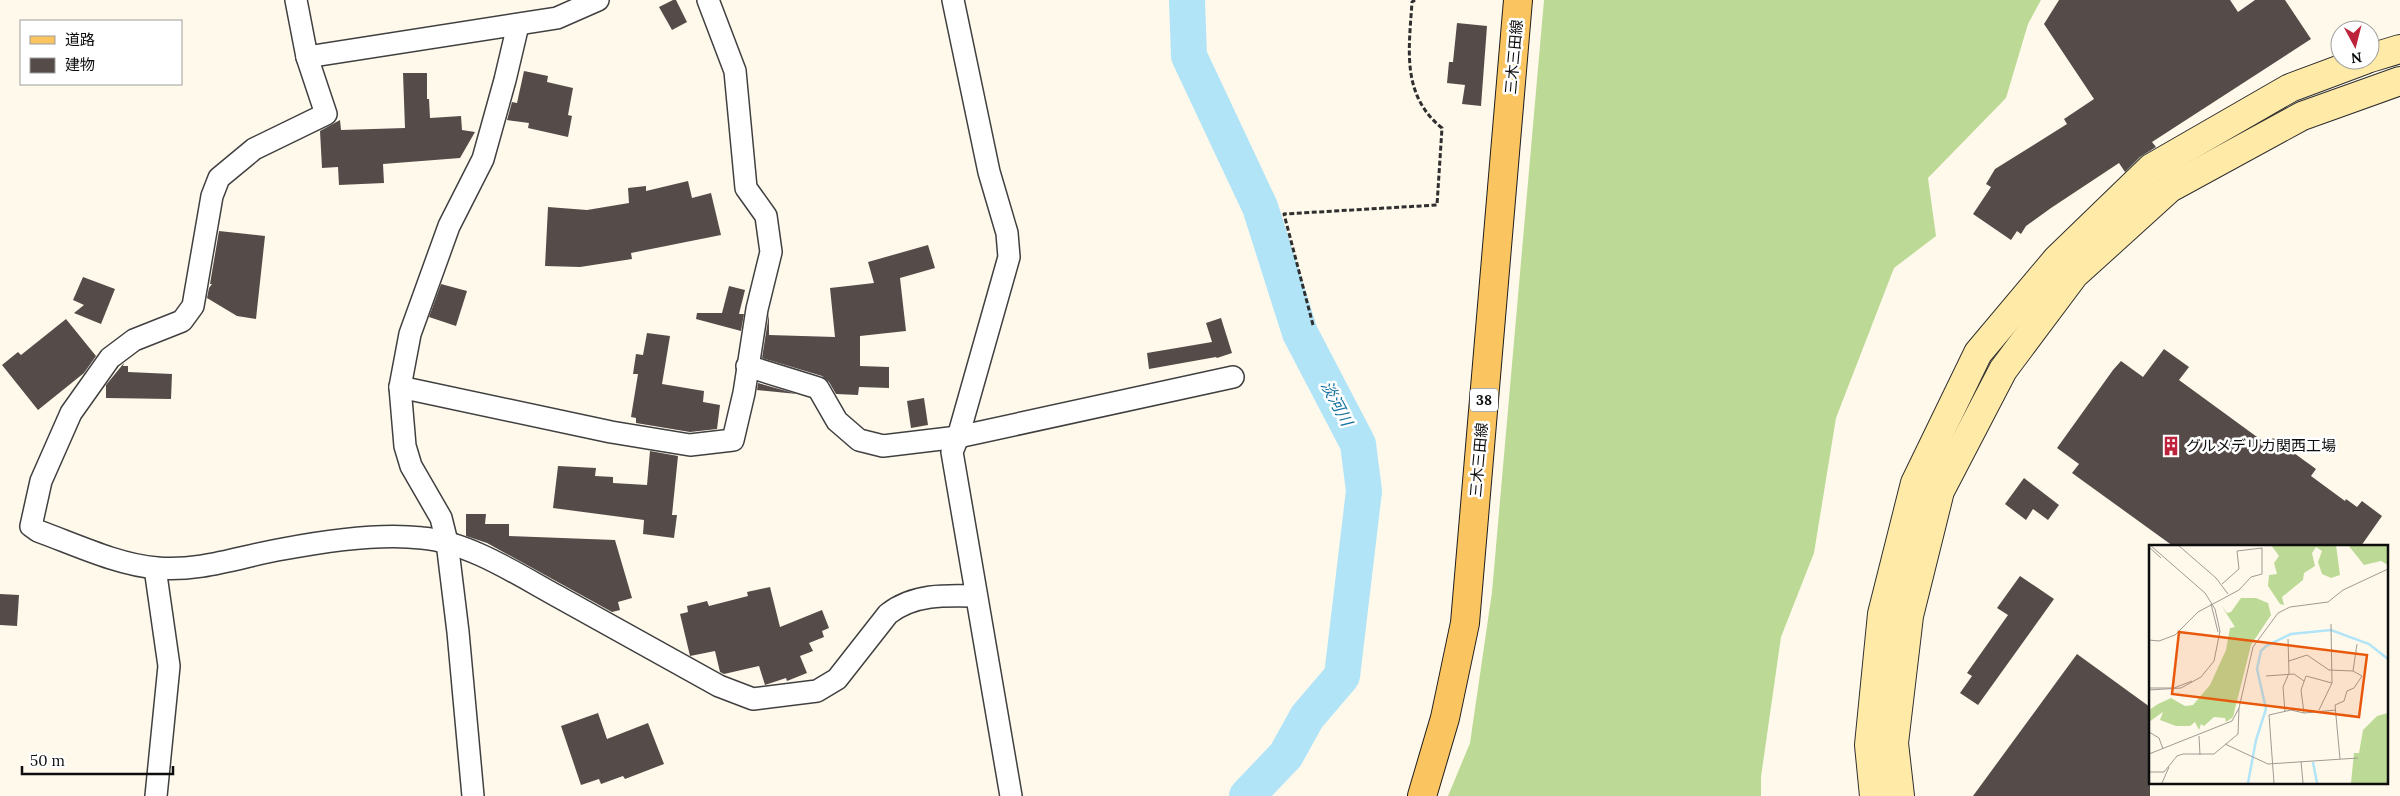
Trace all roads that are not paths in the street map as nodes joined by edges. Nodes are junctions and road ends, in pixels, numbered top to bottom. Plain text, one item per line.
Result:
1 (296, 0) edge
2 (598, 0) edge
3 (708, 0) edge
4 (953, 0) edge
5 (1518, 0) edge
6 (518, 25) junction
7 (2400, 50) edge
8 (2380, 55) edge
9 (308, 57) junction
10 (2338, 70) edge
11 (2400, 81) edge
12 (747, 366) junction
13 (1233, 377) dead end
14 (400, 387) junction
15 (958, 437) junction
16 (447, 542) junction
17 (155, 568) junction
18 (976, 596) junction
19 (156, 796) edge
20 (473, 796) edge
21 (1011, 796) edge
22 (1422, 796) edge
23 (1874, 796) edge
24 (1900, 796) edge

1 - 9 street
2 - 6 street
3 - 12 street
4 - 15 street
5 - 22 main road, 三木三田線 / 38
6 - 9 street
6 - 14 street
7 - 8 street
9 - 17 street
10 - 23 street
11 - 24 street
12 - 14 street
12 - 15 street
13 - 15 street
14 - 16 street
15 - 18 street
16 - 17 street
16 - 18 street
16 - 20 street
17 - 19 street
18 - 21 street

